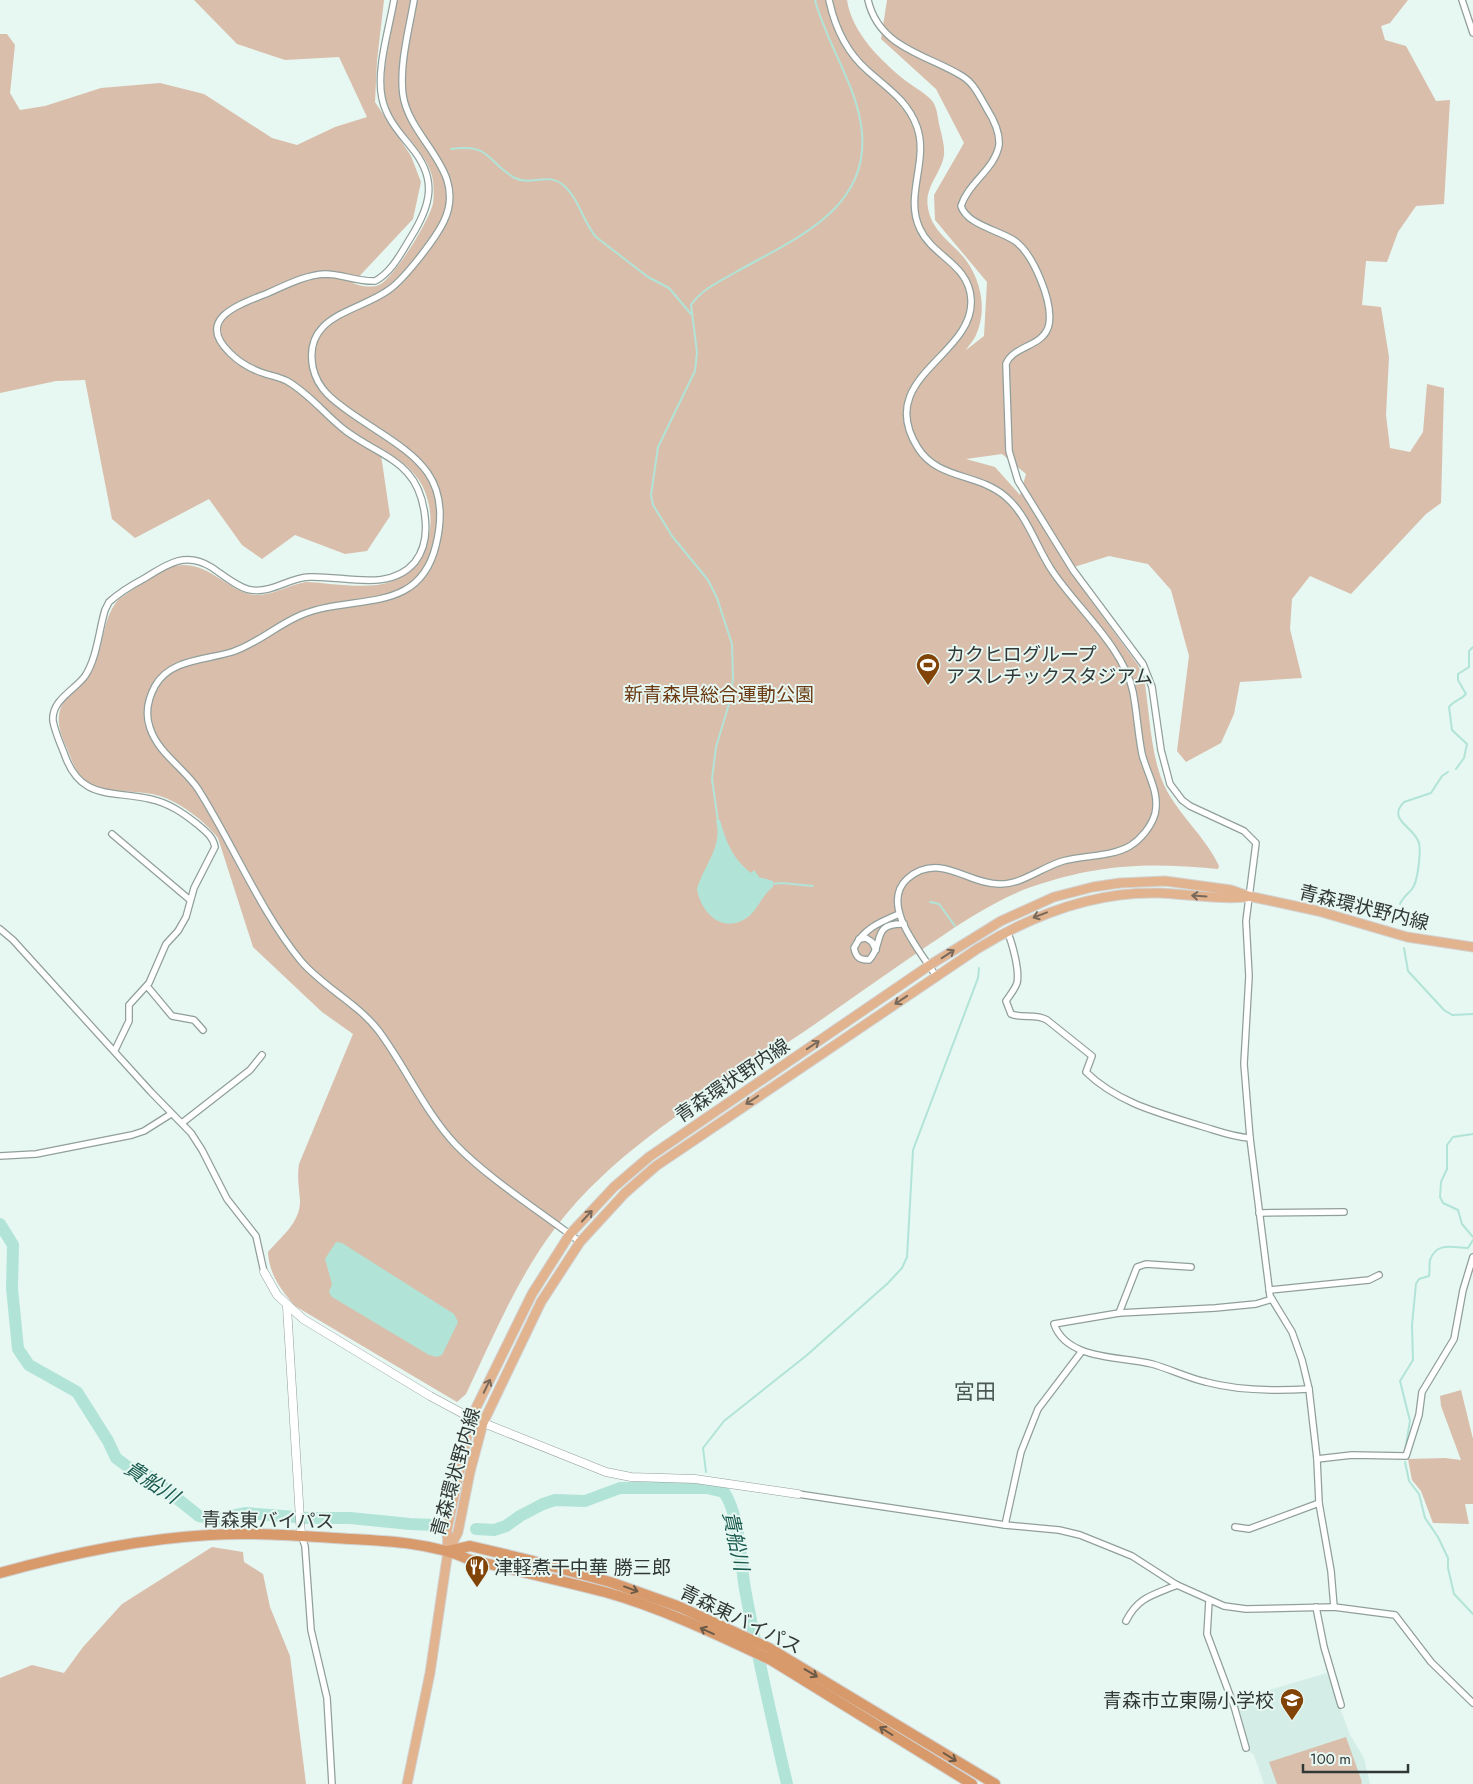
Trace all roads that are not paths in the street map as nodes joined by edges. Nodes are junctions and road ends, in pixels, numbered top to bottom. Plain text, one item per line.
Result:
1 (394, 0) edge
2 (414, 0) edge
3 (829, 0) edge
4 (868, 0) edge
5 (1462, 0) edge
6 (1473, 33) edge
7 (112, 834) dead end
8 (1248, 896) junction
9 (190, 900) junction
10 (899, 914) junction
11 (904, 924) junction
12 (0, 929) edge
13 (1006, 930) junction
14 (859, 939) junction
15 (1473, 947) edge
16 (876, 950) junction
17 (930, 965) junction
18 (936, 976) junction
19 (147, 986) junction
20 (203, 1030) dead end
21 (115, 1050) junction
22 (262, 1055) dead end
23 (767, 1076) junction
24 (774, 1085) junction
25 (171, 1114) junction
26 (182, 1123) junction
27 (1250, 1138) junction
28 (0, 1156) edge
29 (1344, 1212) dead end
30 (1260, 1213) junction
31 (570, 1234) junction
32 (580, 1242) junction
33 (1473, 1257) edge
34 (1191, 1267) dead end
35 (264, 1272) joint
36 (1378, 1275) dead end
37 (1269, 1290) junction
38 (1272, 1299) junction
39 (287, 1306) junction
40 (1119, 1313) junction
41 (1082, 1351) junction
42 (1309, 1389) junction
43 (471, 1418) junction
44 (483, 1423) junction
45 (1317, 1459) junction
46 (798, 1494) joint
47 (1319, 1503) junction
48 (1005, 1525) junction
49 (1235, 1527) dead end
50 (301, 1535) junction
51 (448, 1551) junction
52 (0, 1573) edge
53 (1177, 1585) junction
54 (1209, 1600) junction
55 (1316, 1607) junction
56 (1334, 1607) junction
57 (1126, 1621) dead end
58 (1473, 1703) edge
59 (1341, 1705) dead end
60 (1246, 1748) dead end
61 (332, 1784) edge
62 (407, 1784) edge
63 (972, 1784) edge
64 (995, 1784) edge

1 - 9 street
2 - 31 street
3 - 10 street
4 - 8 street
5 - 6 street
7 - 9 street
8 -> 13 main road, 青森環状野内線
8 - 15 main road, 青森環状野内線
17 -> 8 main road, 青森環状野内線
8 - 27 street
9 - 19 street
10 - 11 street
10 - 14 street
11 - 16 street
11 - 17 street
12 - 21 street
13 - 18 main road, 青森環状野内線
13 - 27 street
14 - 16 street
14 - 16 street
17 - 18 street
23 -> 17 main road, 青森環状野内線
18 -> 24 main road, 青森環状野内線
19 - 20 street
19 - 21 street
21 - 25 street
22 - 26 street
23 - 24 main road
31 -> 23 main road, 青森環状野内線
24 -> 32 main road, 青森環状野内線
25 - 26 street
25 - 28 street
26 - 35 street
27 - 30 street
29 - 30 street
30 - 37 street
31 - 32 street
43 -> 31 main road, 青森環状野内線
32 - 44 main road, 青森環状野内線
33 - 45 street
34 - 40 street
35 - 39 street
36 - 37 street
37 - 38 street
38 - 40 street
38 - 42 street
39 - 43 street
39 - 50 street
40 - 41 street
41 - 42 street
41 - 48 street
42 - 45 street
43 - 44 street
43 - 51 main road, 青森環状野内線
44 - 46 street
44 - 51 main road, 青森環状野内線
45 - 47 street
46 - 48 street
47 - 49 street
47 - 56 street
48 - 53 street
50 - 51 highway, 青森東バイパス
50 - 52 highway, 青森東バイパス
50 - 61 street
51 - 62 main road, 青森環状野内線
63 -> 51 highway, 青森東バイパス
51 -> 64 highway, 青森東バイパス
53 - 54 street
53 - 57 street
54 - 55 street
54 - 60 street
55 - 56 street
55 - 59 street
56 - 58 street

